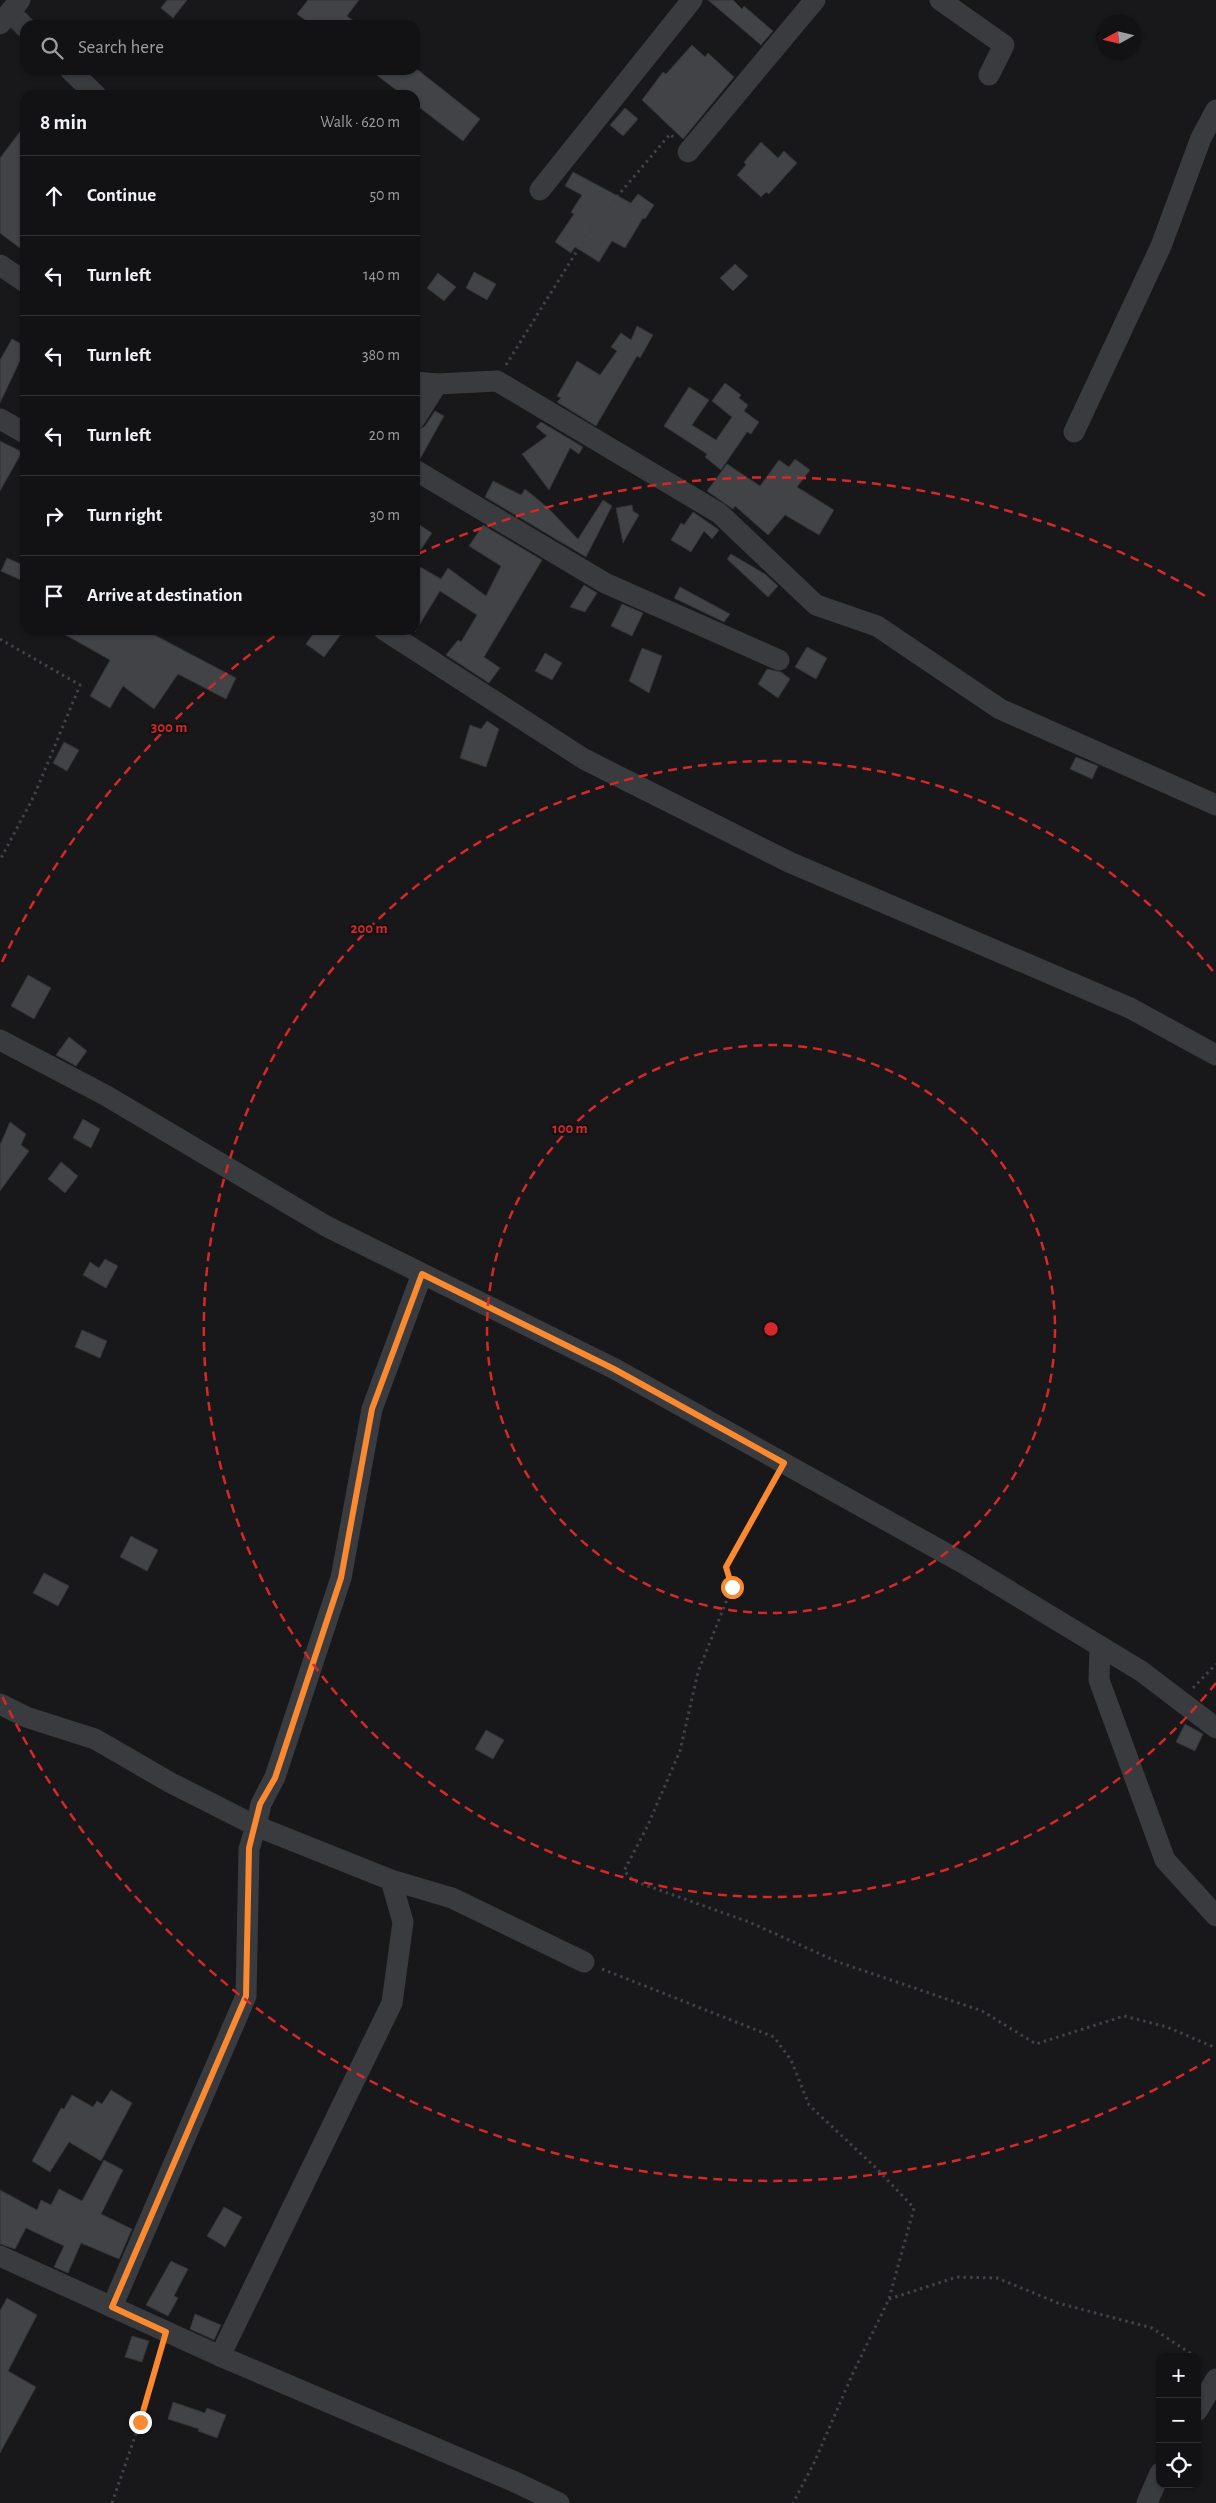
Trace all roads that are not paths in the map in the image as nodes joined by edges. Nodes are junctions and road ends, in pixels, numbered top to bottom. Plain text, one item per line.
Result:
1 (692, 0) edge
2 (815, 0) edge
3 (940, 0) edge
4 (75, 75) edge
5 (989, 75) dead end
6 (91, 90) edge
7 (1216, 110) edge
8 (688, 152) road end
9 (540, 190) dead end
10 (0, 265) edge
11 (20, 279) edge
12 (420, 382) edge
13 (437, 384) junction
14 (420, 411) edge
15 (0, 419) edge
16 (20, 430) edge
17 (1074, 432) dead end
18 (420, 473) edge
19 (392, 635) edge
20 (779, 660) dead end
21 (1216, 805) edge
22 (0, 1040) edge
23 (1216, 1055) edge
24 (422, 1274) junction
25 (1100, 1646) junction
26 (0, 1704) edge
27 (1216, 1728) edge
28 (256, 1826) junction
29 (391, 1880) junction
30 (1216, 1916) edge
31 (584, 1962) road end
32 (0, 2256) edge
33 (112, 2307) junction
34 (220, 2356) junction
35 (1216, 2379) edge
36 (1201, 2404) edge
37 (1156, 2482) edge
38 (559, 2503) edge
39 (1147, 2503) edge

1 - 9 street
2 - 8 street
3 - 5 street
4 - 6 street
7 - 17 street
10 - 11 street
12 - 13 street
13 - 14 street
13 - 21 street
15 - 16 street
18 - 20 street
19 - 23 street
22 - 24 street
24 - 25 street
24 - 28 street
25 - 27 street
25 - 30 street
26 - 28 street
28 - 29 street
28 - 33 street
29 - 31 street
29 - 34 street
32 - 33 street
33 - 34 street
34 - 38 street
35 - 36 street
37 - 39 street

